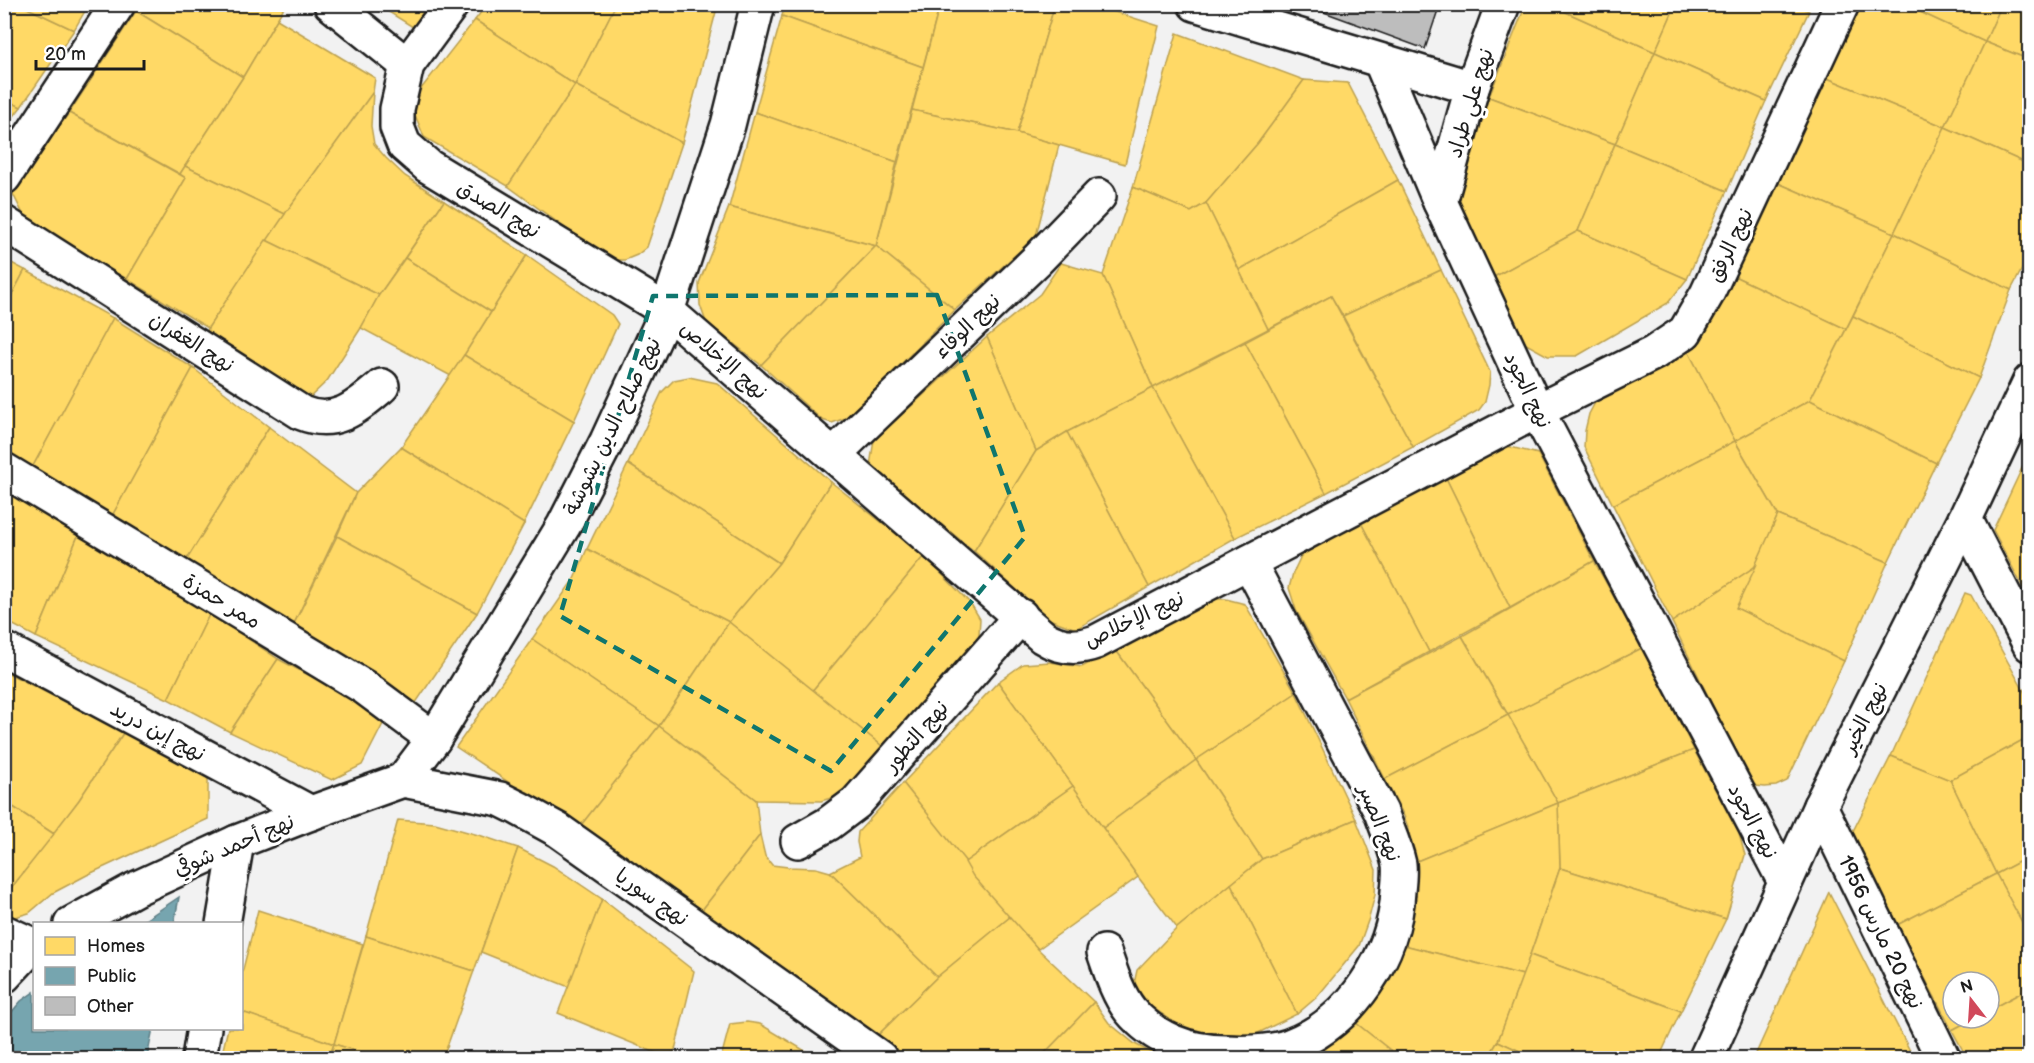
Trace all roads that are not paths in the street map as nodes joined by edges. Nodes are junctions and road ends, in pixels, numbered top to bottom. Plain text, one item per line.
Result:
1 (118, 4) edge
2 (331, 4) edge
3 (452, 4) edge
4 (758, 4) edge
5 (1195, 4) edge
6 (1503, 4) edge
7 (1842, 4) edge
8 (1381, 62) junction
9 (407, 65) junction
10 (1472, 88) junction
11 (4, 177) edge
12 (1099, 196) dead end
13 (1440, 202) junction
14 (4, 223) edge
15 (667, 311) junction
16 (2030, 381) edge
17 (382, 386) dead end
18 (1537, 411) junction
19 (834, 454) junction
20 (4, 470) edge
21 (1965, 519) junction
22 (1249, 562) junction
23 (1021, 616) junction
24 (2030, 645) edge
25 (4, 649) edge
26 (434, 739) junction
27 (403, 780) junction
28 (1820, 806) junction
29 (311, 813) junction
30 (798, 841) dead end
31 (237, 842) junction
32 (1785, 882) junction
33 (75, 922) edge
34 (223, 922) edge
35 (24, 940) edge
36 (1104, 952) dead end
37 (4, 976) edge
38 (204, 1030) edge
39 (199, 1059) edge
40 (880, 1059) edge
41 (1706, 1059) edge
42 (1943, 1059) edge

1 - 11 street
2 - 9 street
3 - 9 street, نهج الصدق
4 - 15 street, نهج صلاح الدين بشوشة
5 - 8 street
6 - 10 street, نهج علي طراد
7 - 18 street, نهج الرفق
8 - 10 street
8 - 13 street, نهج الجود
9 - 15 street, نهج الصدق
10 - 13 street, نهج علي طراد
12 - 19 street, نهج الوفاء
13 - 18 street, نهج الجود
14 - 17 street, نهج الغفران
15 - 19 street, نهج الإخلاص
15 - 26 street, نهج صلاح الدين بشوشة
16 - 21 street, نهج الخير
18 - 22 street, نهج الإخلاص
18 - 32 street, نهج الجود
19 - 23 street, نهج الإخلاص
20 - 26 street, ممر حمزة
21 - 24 street
21 - 28 street, نهج الخير
22 - 23 street, نهج الإخلاص
22 - 36 street, نهج الصبر
23 - 30 street, نهج التطور
25 - 29 street, نهج إبن دريد
26 - 27 street, نهج صلاح الدين بشوشة
27 - 29 street, نهج أحمد شوقي
27 - 40 street, نهج سوريا
28 - 32 street, نهج الخير
28 - 42 street, نهج 20 مارس 1956
29 - 31 street, نهج أحمد شوقي
31 - 33 street, نهج أحمد شوقي
31 - 34 street
32 - 41 street, نهج الخير
35 - 37 street
38 - 39 street

